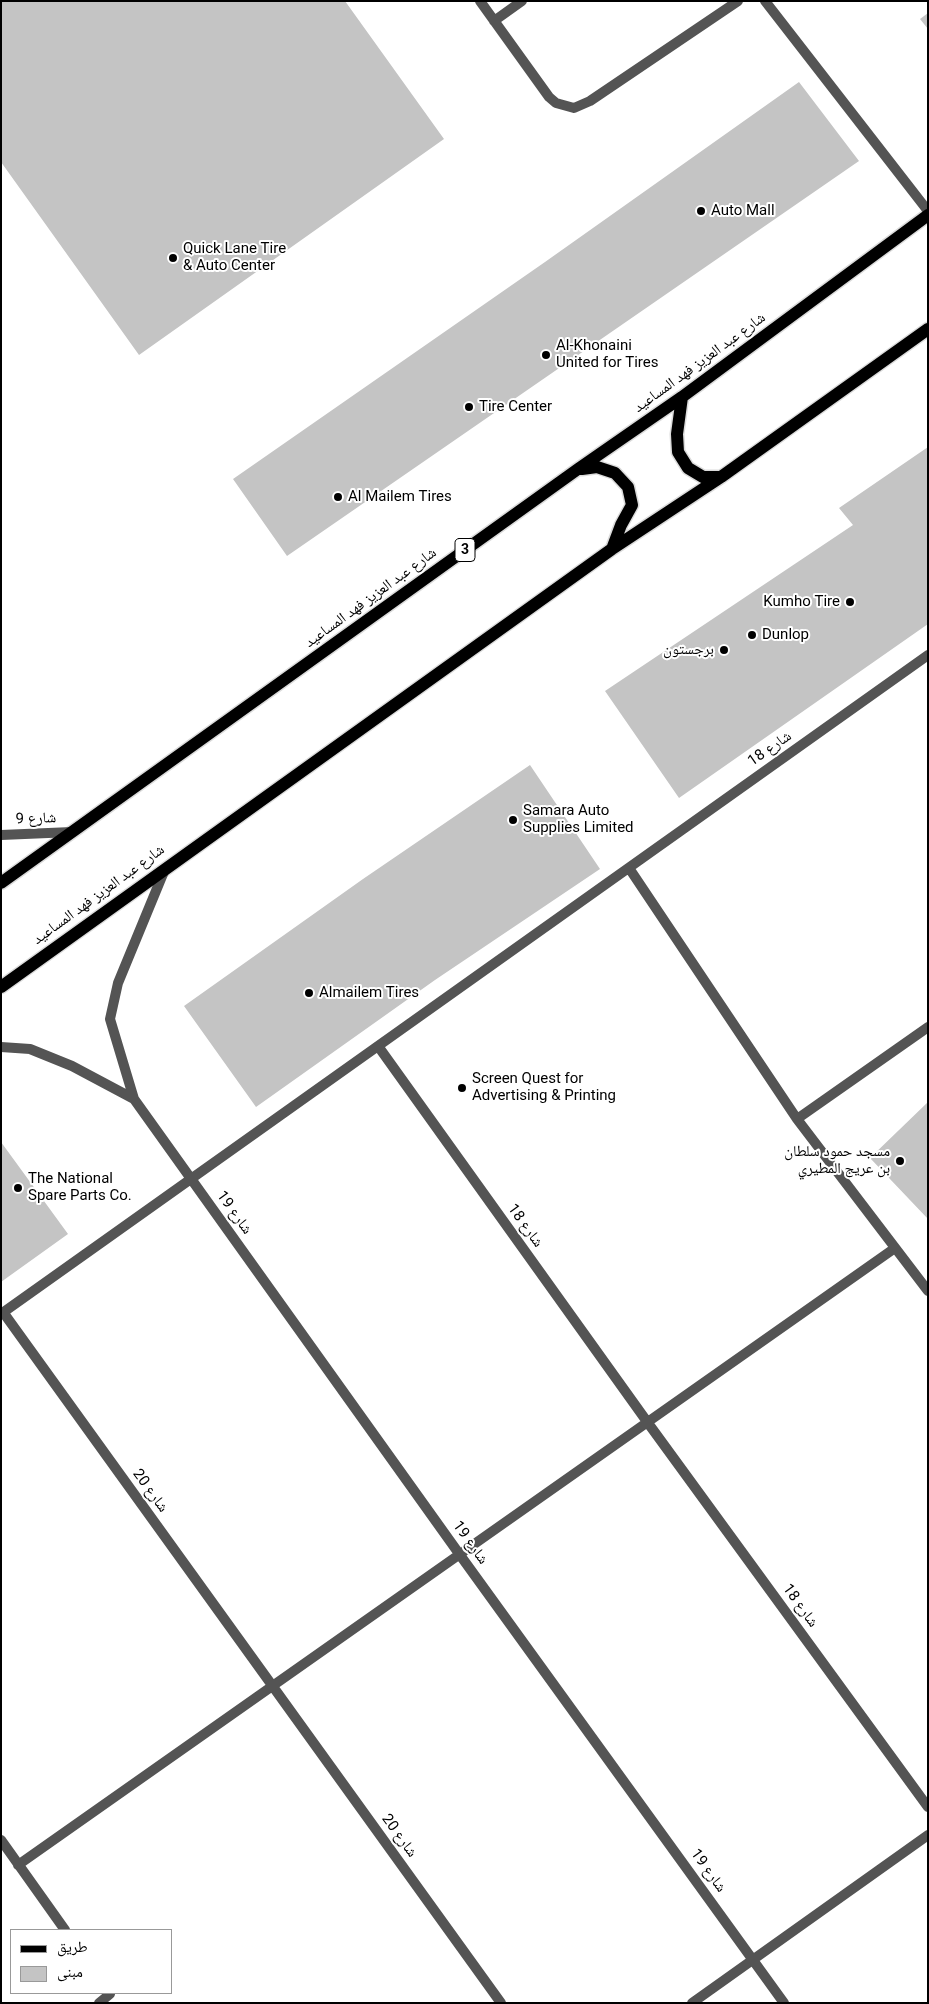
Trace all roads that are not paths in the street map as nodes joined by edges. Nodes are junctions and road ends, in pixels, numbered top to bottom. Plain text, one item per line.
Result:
1 (480, 1) edge
2 (522, 1) edge
3 (738, 1) edge
4 (765, 1) edge
5 (494, 21) junction
6 (928, 211) edge
7 (928, 215) edge
8 (928, 329) edge
9 (682, 397) junction
10 (578, 470) junction
11 (722, 477) junction
12 (612, 549) junction
13 (928, 656) edge
14 (72, 832) junction
15 (1, 835) edge
16 (166, 867) junction
17 (629, 868) junction
18 (1, 883) edge
19 (1, 987) edge
20 (928, 1027) edge
21 (1, 1046) edge
22 (378, 1046) junction
23 (134, 1099) junction
24 (798, 1119) junction
25 (191, 1179) junction
26 (895, 1248) junction
27 (928, 1291) edge
28 (2, 1313) edge
29 (648, 1422) junction
30 (460, 1554) junction
31 (272, 1687) junction
32 (928, 1807) edge
33 (928, 1835) edge
34 (1, 1840) edge
35 (18, 1864) junction
36 (64, 1929) edge
37 (753, 1960) junction
38 (112, 1997) edge
39 (99, 2003) edge
40 (501, 2003) edge
41 (692, 2003) edge
42 (784, 2003) edge

1 - 5 street
2 - 5 street
3 - 5 street
4 - 6 street
7 - 9 main road, شارع عبد العزيز فهد المساعيد / 3
8 - 11 main road, شارع عبد العزيز فهد المساعيد
9 - 10 main road, شارع عبد العزيز فهد المساعيد / 3
9 - 11 main road
10 - 12 main road
10 - 14 main road, شارع عبد العزيز فهد المساعيد / 3
11 - 12 main road, شارع عبد العزيز فهد المساعيد
12 - 16 main road, شارع عبد العزيز فهد المساعيد
13 - 17 street, شارع 18
14 - 15 street, شارع 9
14 - 18 main road, شارع عبد العزيز فهد المساعيد / 3
16 - 19 main road, شارع عبد العزيز فهد المساعيد
16 - 23 street, شارع 19
17 - 22 street, شارع 18
17 - 24 street
20 - 24 street
21 - 23 street, شارع 19
22 - 25 street, شارع 18
22 - 29 street, شارع 18
23 - 25 street, شارع 19
24 - 26 street
25 - 28 street, شارع 20
25 - 30 street, شارع 19
26 - 27 street
26 - 29 street
28 - 31 street, شارع 20
29 - 30 street
29 - 32 street, شارع 18
30 - 31 street
30 - 37 street, شارع 19
31 - 35 street
31 - 40 street, شارع 20
33 - 37 street
34 - 35 street
35 - 36 street
37 - 41 street
37 - 42 street, شارع 19
38 - 39 street

